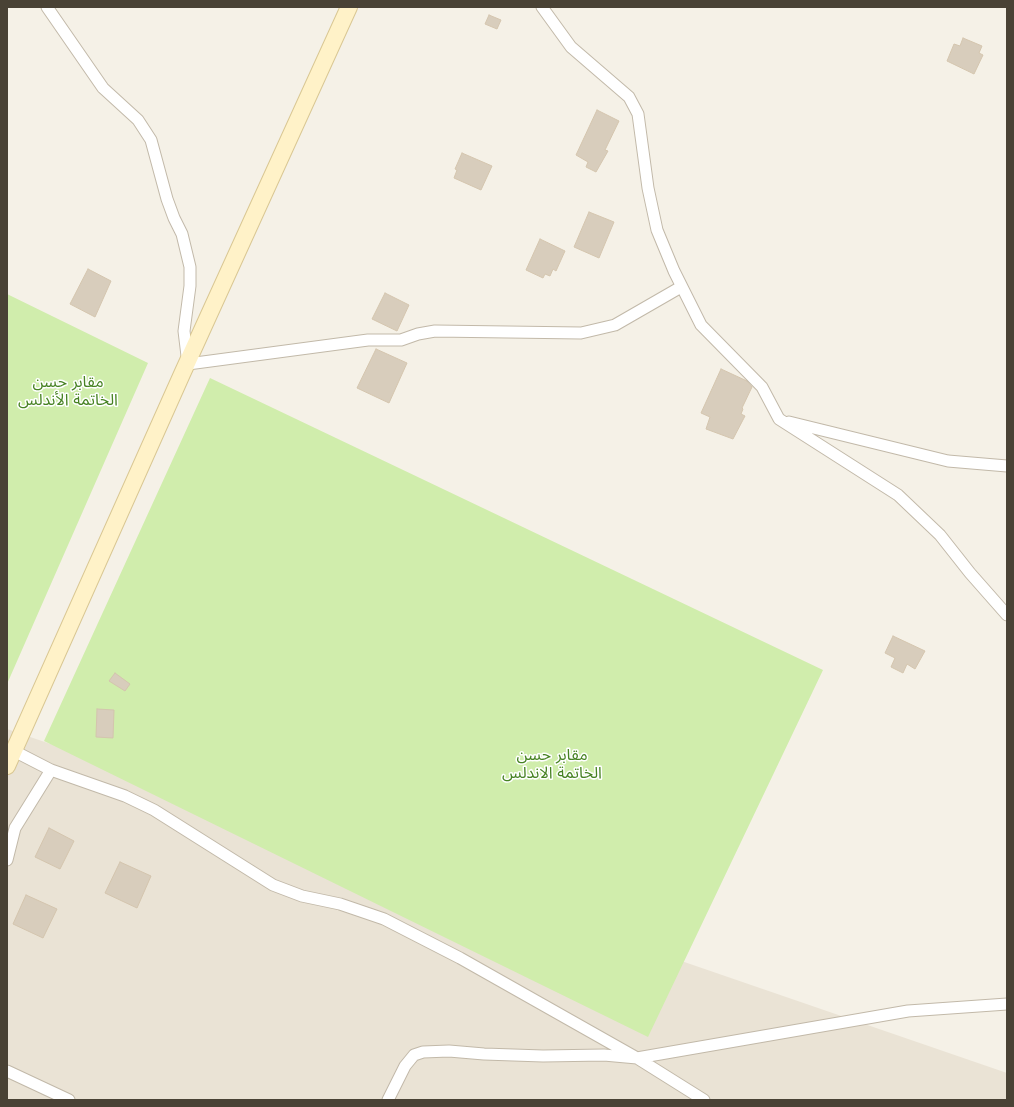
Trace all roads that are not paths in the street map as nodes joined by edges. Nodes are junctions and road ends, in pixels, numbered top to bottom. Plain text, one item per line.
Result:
1 (47, 7) edge
2 (349, 7) edge
3 (542, 7) edge
4 (681, 287) junction
5 (188, 364) junction
6 (779, 419) junction
7 (1007, 466) edge
8 (1007, 615) edge
9 (14, 751) junction
10 (7, 766) edge
11 (51, 770) junction
12 (7, 860) edge
13 (1007, 1004) edge
14 (637, 1058) junction
15 (7, 1071) edge
16 (70, 1100) edge
17 (388, 1100) edge
18 (704, 1100) edge

1 - 5 street
2 - 5 street
3 - 4 street
4 - 5 street
4 - 6 street
5 - 9 street
6 - 7 street
6 - 8 street
9 - 10 street
9 - 11 street
11 - 12 street
11 - 14 street
13 - 14 street
14 - 17 street
14 - 18 street
15 - 16 street

